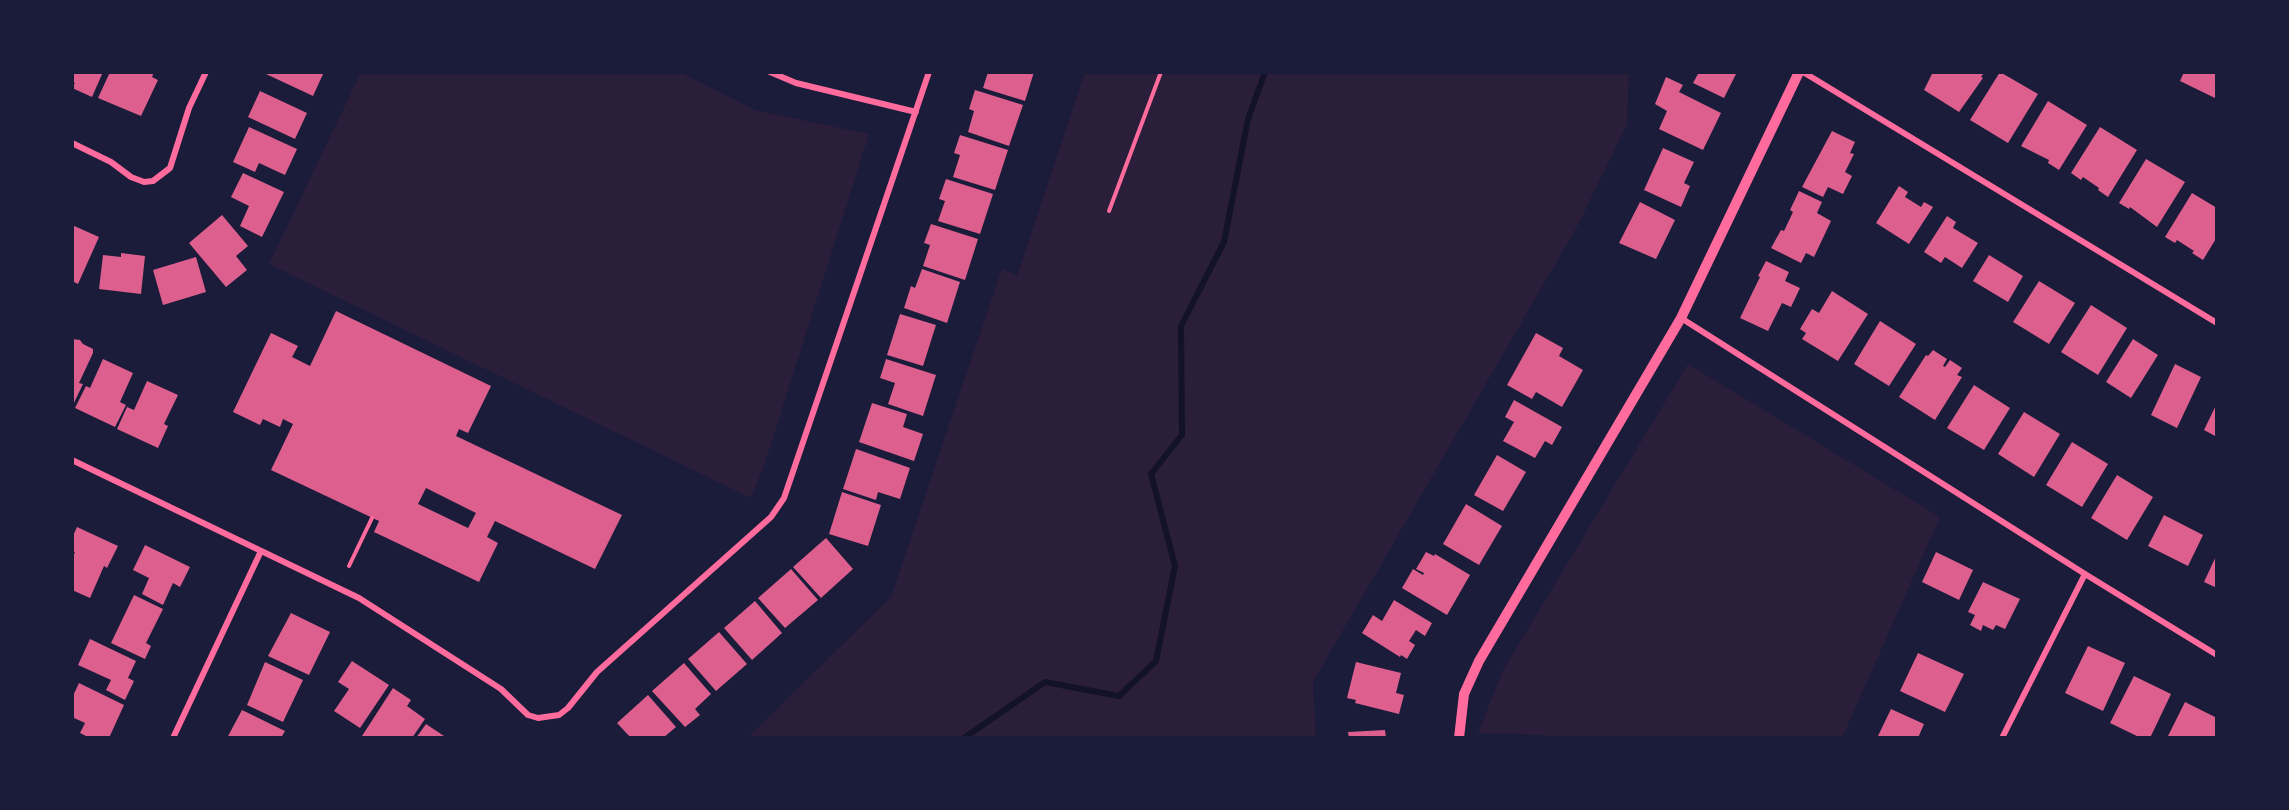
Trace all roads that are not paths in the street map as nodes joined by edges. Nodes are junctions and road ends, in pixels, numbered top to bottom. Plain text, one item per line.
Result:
1 (206, 72) edge
2 (770, 72) edge
3 (929, 72) edge
4 (1801, 72) edge
5 (916, 112) junction
6 (72, 142) edge
7 (1682, 318) junction
8 (2217, 323) edge
9 (72, 460) edge
10 (261, 551) junction
11 (2085, 574) junction
12 (2217, 656) edge
13 (172, 738) edge
14 (1459, 738) edge
15 (2002, 738) edge

1 - 6 street
2 - 5 street
3 - 5 street
4 - 7 street
4 - 8 street
5 - 10 street
7 - 11 street
7 - 14 street
9 - 10 street
10 - 13 street
11 - 12 street
11 - 15 street

